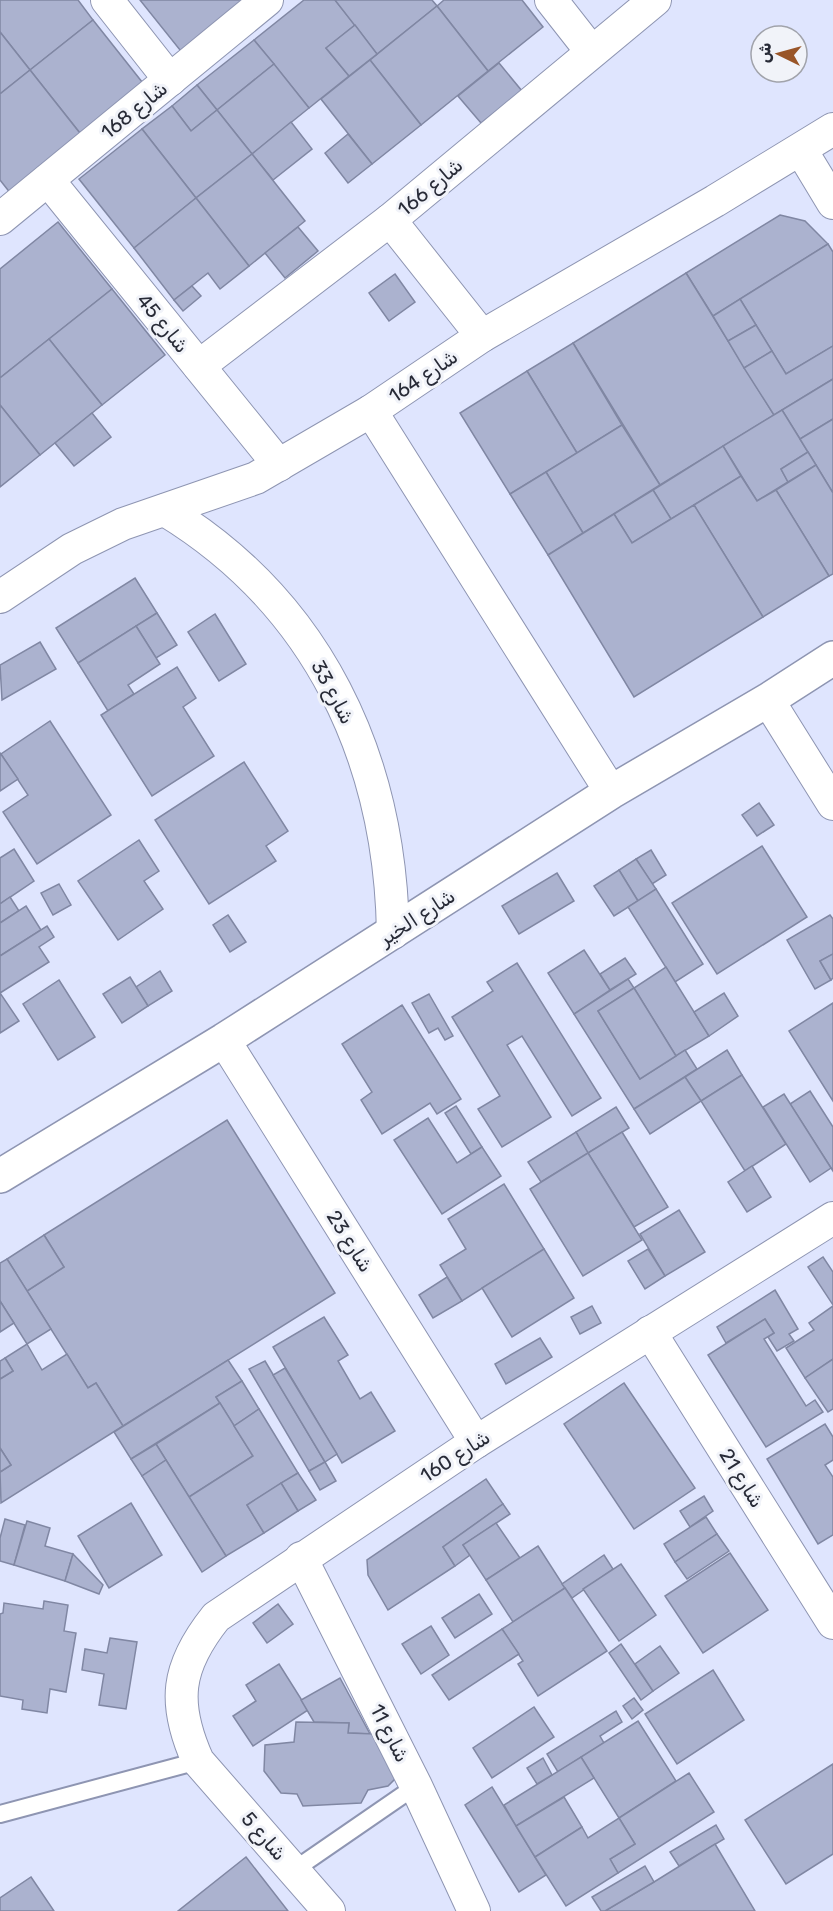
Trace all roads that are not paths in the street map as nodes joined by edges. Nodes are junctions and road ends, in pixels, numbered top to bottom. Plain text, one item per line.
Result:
1 (107, 0) edge
2 (267, 0) edge
3 (551, 0) edge
4 (655, 0) edge
5 (591, 51) junction
6 (170, 80) junction
7 (833, 129) edge
8 (801, 150) junction
9 (48, 180) junction
10 (833, 203) edge
11 (0, 219) edge
12 (390, 220) junction
13 (482, 336) junction
14 (199, 366) junction
15 (371, 411) junction
16 (279, 465) junction
17 (165, 510) junction
18 (0, 597) edge
19 (833, 658) edge
20 (768, 700) junction
21 (611, 792) junction
22 (833, 804) edge
23 (393, 933) junction
24 (224, 1040) junction
25 (0, 1176) edge
26 (833, 1218) edge
27 (650, 1332) junction
28 (476, 1442) junction
29 (301, 1558) junction
30 (833, 1623) edge
31 (198, 1761) junction
32 (417, 1786) junction
33 (0, 1814) edge
34 (294, 1870) junction
35 (329, 1911) edge
36 (474, 1911) edge

1 - 6 street
2 - 6 street, شارع 168
3 - 5 street
4 - 5 street, شارع 166
5 - 12 street, شارع 166
6 - 9 street, شارع 168
7 - 8 street, شارع 164
8 - 10 street
8 - 13 street, شارع 164
9 - 11 street, شارع 168
9 - 14 street, شارع 45
12 - 13 street
12 - 14 street, شارع 166
13 - 15 street, شارع 164
14 - 16 street, شارع 45
15 - 16 street, شارع 164
15 - 21 street
16 - 17 street, شارع 164
17 - 18 street, شارع 164
17 - 23 street, شارع 33
19 - 20 street, شارع الخير
20 - 21 street, شارع الخير
20 - 22 street
21 - 23 street, شارع الخير
23 - 24 street, شارع الخير
24 - 25 street, شارع الخير
24 - 28 street, شارع 23
26 - 27 street, شارع 160
27 - 28 street, شارع 160
27 - 30 street, شارع 21
28 - 29 street, شارع 160
29 - 31 street, شارع 160
29 - 32 street, شارع 11
31 - 33 lane
31 - 34 street, شارع 5
32 - 34 lane
32 - 36 street, شارع 11
34 - 35 street, شارع 5

